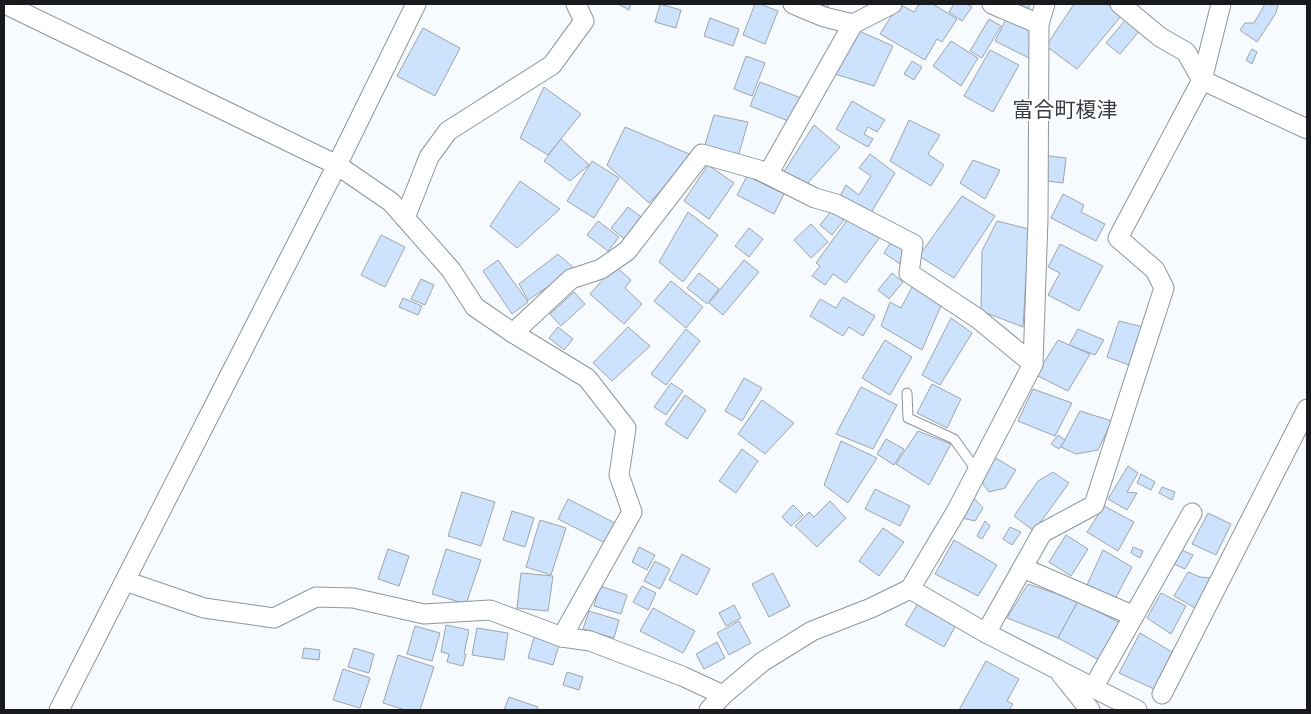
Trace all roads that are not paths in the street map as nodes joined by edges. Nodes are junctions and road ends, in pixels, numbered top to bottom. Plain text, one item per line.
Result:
1 (5, 4) edge
2 (416, 4) edge
3 (576, 4) edge
4 (792, 4) edge
5 (892, 4) edge
6 (992, 4) edge
7 (1045, 4) edge
8 (1120, 4) edge
9 (1221, 4) edge
10 (853, 24) junction
11 (1039, 24) junction
12 (1202, 80) junction
13 (1307, 129) edge
14 (337, 165) junction
15 (768, 174) junction
16 (405, 218) junction
17 (513, 333) junction
18 (1033, 364) junction
19 (907, 394) dead end
20 (1307, 409) edge
21 (977, 471) junction
22 (1192, 513) dead end
23 (1023, 568) junction
24 (125, 581) junction
25 (910, 589) junction
26 (1134, 616) junction
27 (986, 633) junction
28 (562, 637) junction
29 (1057, 669) junction
30 (1093, 688) junction
31 (723, 694) junction
32 (1162, 694) dead end
33 (59, 710) edge
34 (709, 710) edge
35 (1090, 710) edge
36 (1137, 710) edge

1 - 14 street
2 - 14 street
3 - 16 street
4 - 10 street
5 - 10 street
6 - 11 street
7 - 11 street
8 - 12 street
9 - 12 street
10 - 15 street
11 - 18 street
12 - 13 street
12 - 23 street
14 - 16 street
14 - 24 street
15 - 17 street
15 - 18 street
16 - 17 street
17 - 28 street
18 - 21 street
19 - 21 lane
20 - 32 street
21 - 25 street
22 - 26 street
23 - 26 street
23 - 27 street
24 - 28 street
24 - 33 street
25 - 27 street
25 - 31 street
26 - 30 street
27 - 29 street
28 - 31 street
29 - 30 street
29 - 35 street
30 - 36 street
31 - 34 street

